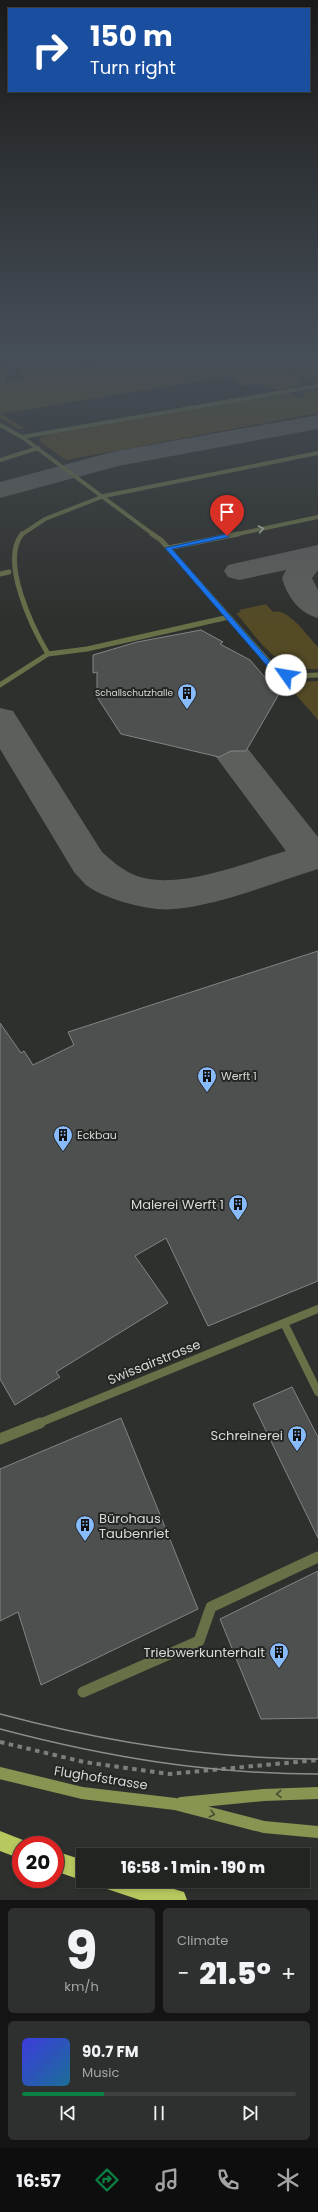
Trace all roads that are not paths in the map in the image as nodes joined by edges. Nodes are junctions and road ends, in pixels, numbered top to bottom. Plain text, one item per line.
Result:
1 (35, 446) edge
2 (38, 448) junction
3 (318, 453) edge
4 (0, 460) edge
5 (104, 496) junction
6 (318, 517) edge
7 (168, 548) junction
8 (0, 574) edge
9 (13, 588) dead end
10 (229, 617) junction
11 (48, 654) junction
12 (318, 675) edge
13 (0, 685) edge
14 (318, 1309) edge
15 (284, 1323) junction
16 (318, 1392) edge
17 (0, 1439) edge
18 (318, 1557) edge
19 (83, 1692) dead end
20 (0, 1773) edge
21 (318, 1793) edge
22 (175, 1804) junction
23 (318, 1832) edge
24 (0, 1841) edge
25 (12, 1845) edge
26 (64, 1864) edge
27 (76, 1868) edge
28 (135, 1888) edge
29 (176, 1900) edge

1 - 2 lane
2 - 4 lane
2 - 5 lane
3 - 5 lane
5 - 7 lane
5 - 8 lane
7 -> 6 lane
7 - 10 lane
9 - 11 lane
10 - 11 lane
10 - 12 lane
11 - 13 lane
14 - 15 lane, Swissairstrasse
15 - 16 lane
15 - 17 lane, Swissairstrasse
18 - 19 lane
20 - 22 main road, Flughofstrasse
21 -> 22 main road, Flughofstrasse
22 -> 23 main road, Flughofstrasse
24 - 25 highway
26 - 27 highway
28 - 29 highway

